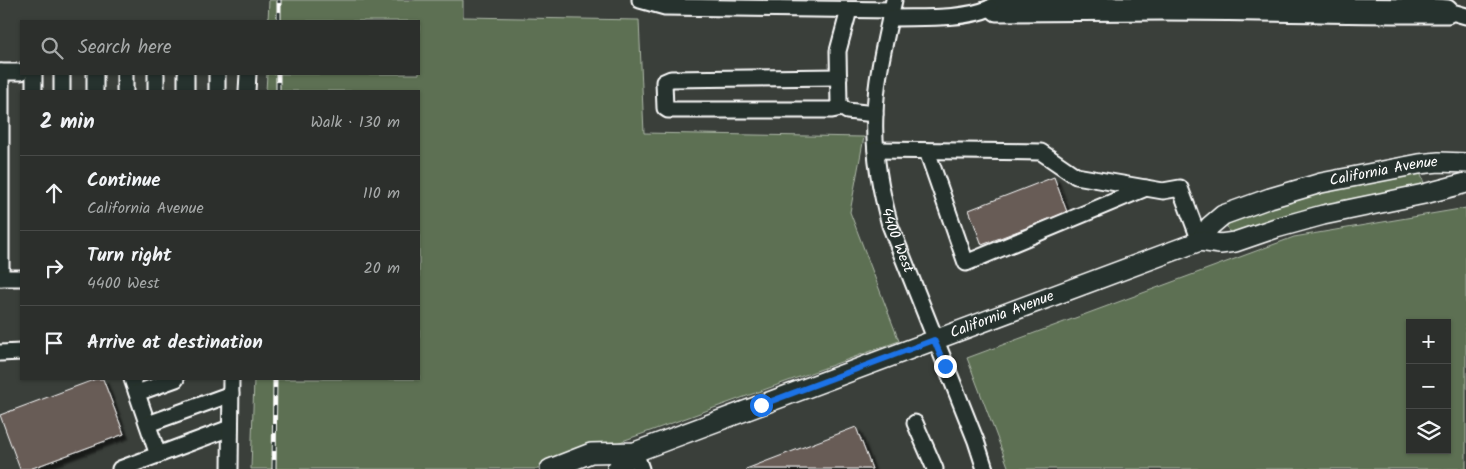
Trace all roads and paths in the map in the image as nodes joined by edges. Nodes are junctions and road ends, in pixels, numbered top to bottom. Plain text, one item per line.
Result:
1 (640, 0) edge
2 (856, 6) edge
3 (892, 9) edge
4 (1459, 14) edge
5 (0, 72) edge
6 (20, 72) edge
7 (34, 75) edge
8 (62, 75) edge
9 (95, 75) edge
10 (125, 75) edge
11 (156, 75) edge
12 (186, 75) edge
13 (217, 75) edge
14 (248, 75) edge
15 (839, 77) junction
16 (34, 90) edge
17 (62, 90) edge
18 (95, 90) edge
19 (125, 90) edge
20 (156, 90) edge
21 (186, 90) edge
22 (217, 90) edge
23 (247, 90) edge
24 (842, 108) junction
25 (874, 114) junction
26 (876, 150) junction
27 (927, 150) junction
28 (1466, 163) edge
29 (1466, 182) edge
30 (1146, 188) junction
31 (1200, 241) junction
32 (1, 278) edge
33 (20, 278) edge
34 (934, 340) junction
35 (0, 352) edge
36 (20, 352) edge
37 (132, 380) edge
38 (173, 380) edge
39 (231, 386) edge
40 (137, 393) junction
41 (915, 423) dead end
42 (148, 424) junction
43 (230, 428) junction
44 (158, 455) junction
45 (638, 461) edge
46 (225, 467) edge
47 (120, 469) edge
48 (550, 469) edge
49 (617, 469) edge
50 (935, 469) edge
51 (985, 469) edge

1 - 2 street
2 - 3 street
2 - 15 street
3 - 4 street
3 - 25 street, 4400 West
5 - 6 street
5 - 32 street
7 - 16 street
8 - 17 street
9 - 18 street
10 - 19 street
11 - 20 street
12 - 21 street
13 - 22 street
14 - 23 street
15 - 24 street
15 - 24 street
24 - 25 street
25 - 26 street, 4400 West
26 - 27 street
26 - 34 street, 4400 West
27 - 30 street
27 - 30 street
28 - 31 main road, California Avenue
29 - 31 main road, California Avenue
30 - 31 street
31 - 34 main road, California Avenue
32 - 33 street
34 - 45 main road, California Avenue
34 - 51 street, 4400 West
35 - 36 street
37 - 40 street
38 - 40 street
39 - 42 street
39 - 43 street
40 - 42 street
41 - 50 street
42 - 44 street
43 - 44 street
43 - 46 street
44 - 47 street
45 - 48 main road, California Avenue
45 - 49 main road, California Avenue

